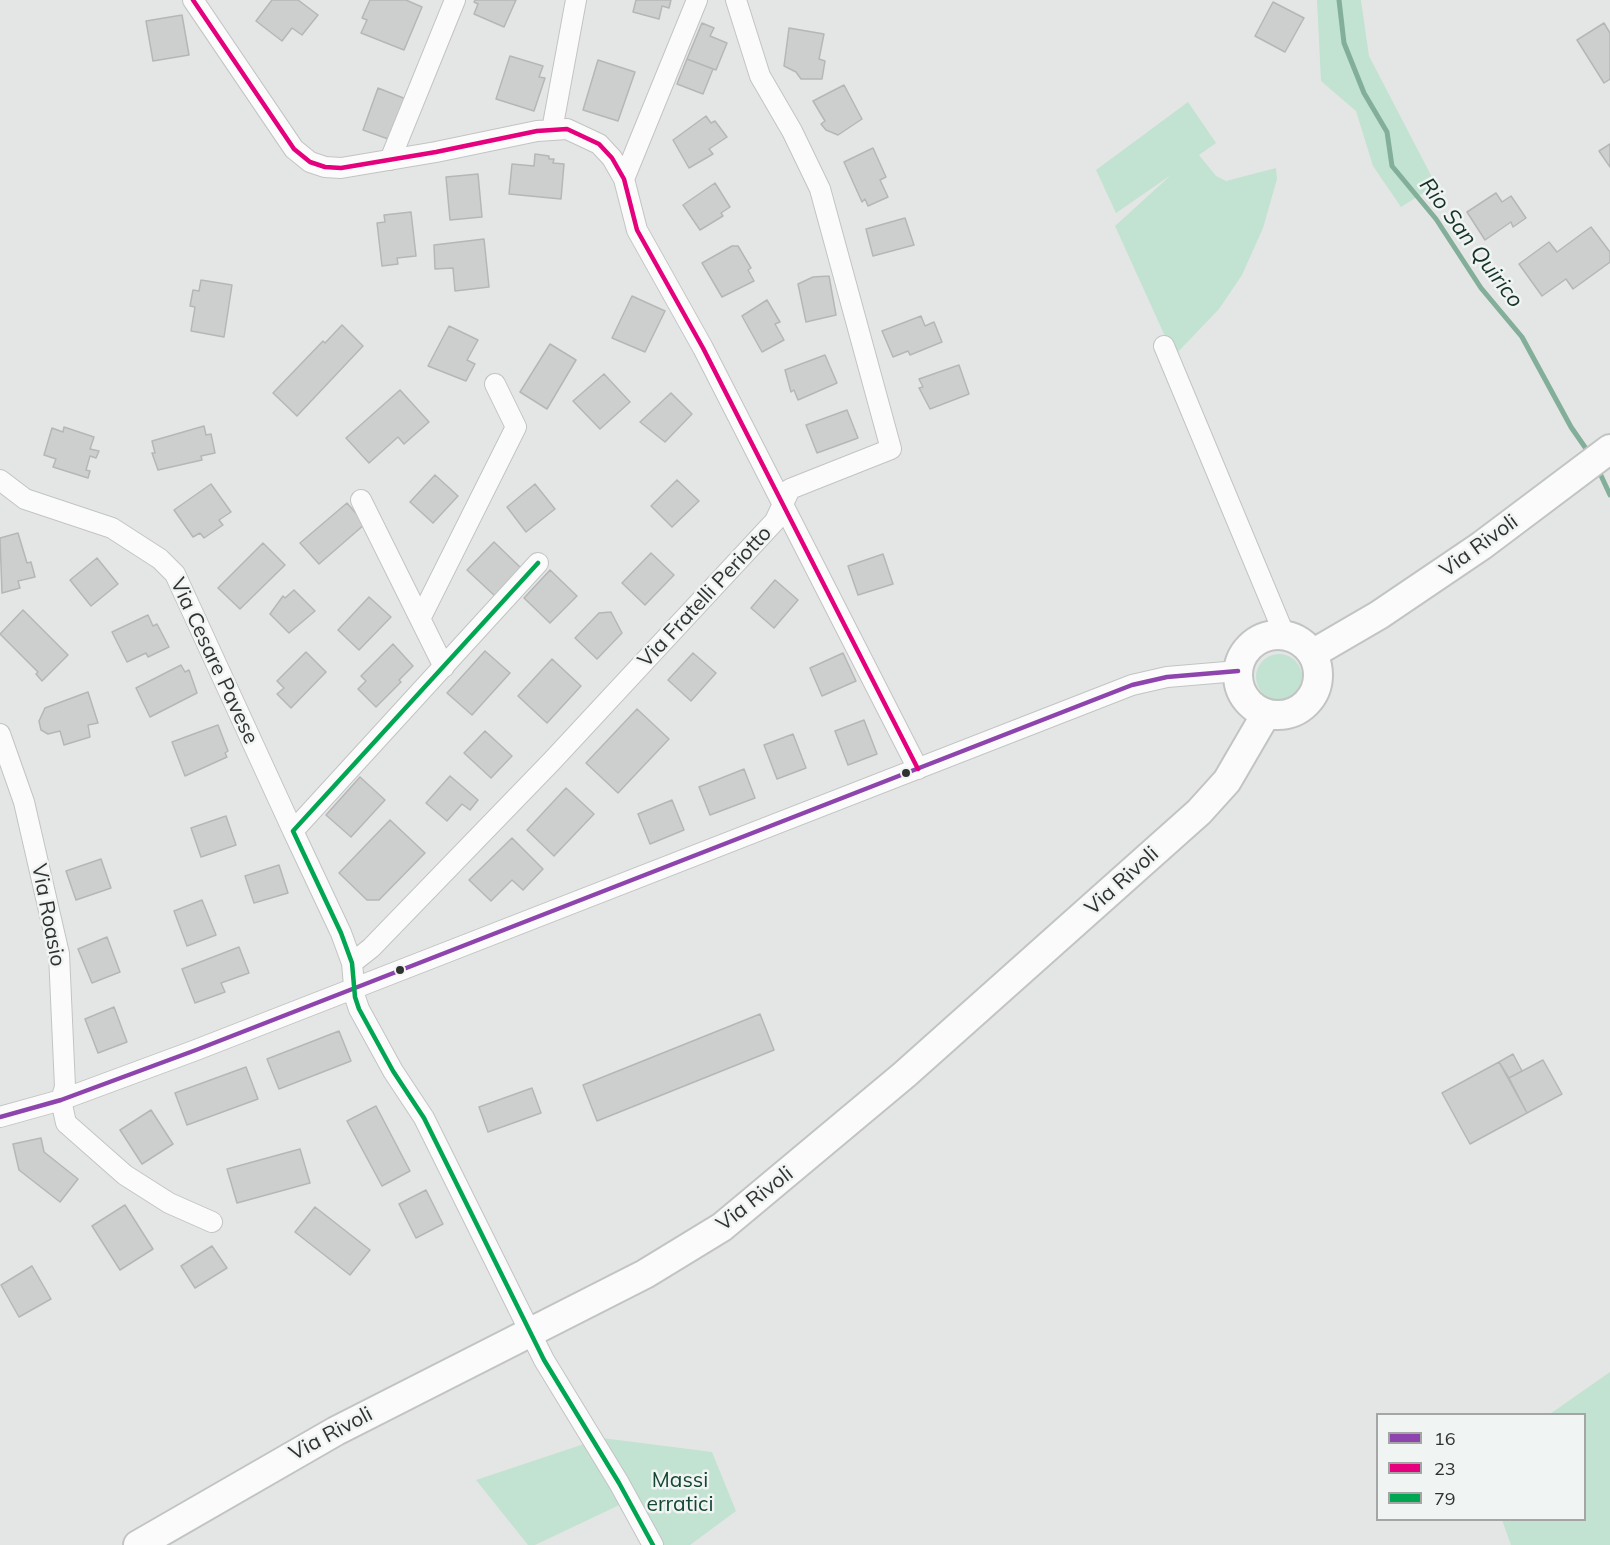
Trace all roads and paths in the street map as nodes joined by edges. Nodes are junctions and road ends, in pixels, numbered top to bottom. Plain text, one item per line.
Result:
1 (193, 0) edge
2 (455, 0) edge
3 (576, 0) edge
4 (697, 0) edge
5 (736, 0) edge
6 (552, 130) junction
7 (390, 160) junction
8 (624, 179) junction
9 (1164, 346) dead end
10 (495, 384) dead end
11 (1610, 449) edge
12 (0, 480) edge
13 (361, 500) dead end
14 (783, 506) junction
15 (538, 563) dead end
16 (420, 619) junction
17 (1285, 636) junction
18 (1312, 654) junction
19 (444, 667) junction
20 (1238, 670) junction
21 (1266, 714) junction
22 (0, 734) edge
23 (918, 769) junction
24 (293, 831) junction
25 (352, 963) junction
26 (355, 986) junction
27 (61, 1100) junction
28 (0, 1117) edge
29 (212, 1222) dead end
30 (530, 1331) junction
31 (138, 1545) edge
32 (653, 1545) edge

1 - 7 street
2 - 7 street
3 - 6 street
4 - 8 street
5 - 14 street, Via Fratelli Periotto
6 - 7 street
6 - 8 street
8 - 14 street
9 - 17 street
10 - 16 street
11 - 18 street, Via Rivoli
12 - 24 street, Via Cesare Pavese
13 - 16 street
14 - 23 street
14 - 25 street, Via Fratelli Periotto
15 - 19 street
16 - 19 street
17 - 18 street
17 - 20 street
18 - 21 street
19 - 24 street
20 - 21 street
20 - 23 street
21 - 30 street, Via Rivoli
22 - 27 street, Via Roasio
23 - 26 street
24 - 25 street, Via Cesare Pavese
25 - 26 street, Via Cesare Pavese
26 - 27 street
26 - 30 street, Via Cesare Pavese
27 - 28 street
27 - 29 street
30 - 31 street, Via Rivoli
30 - 32 street, Via Cesare Pavese

